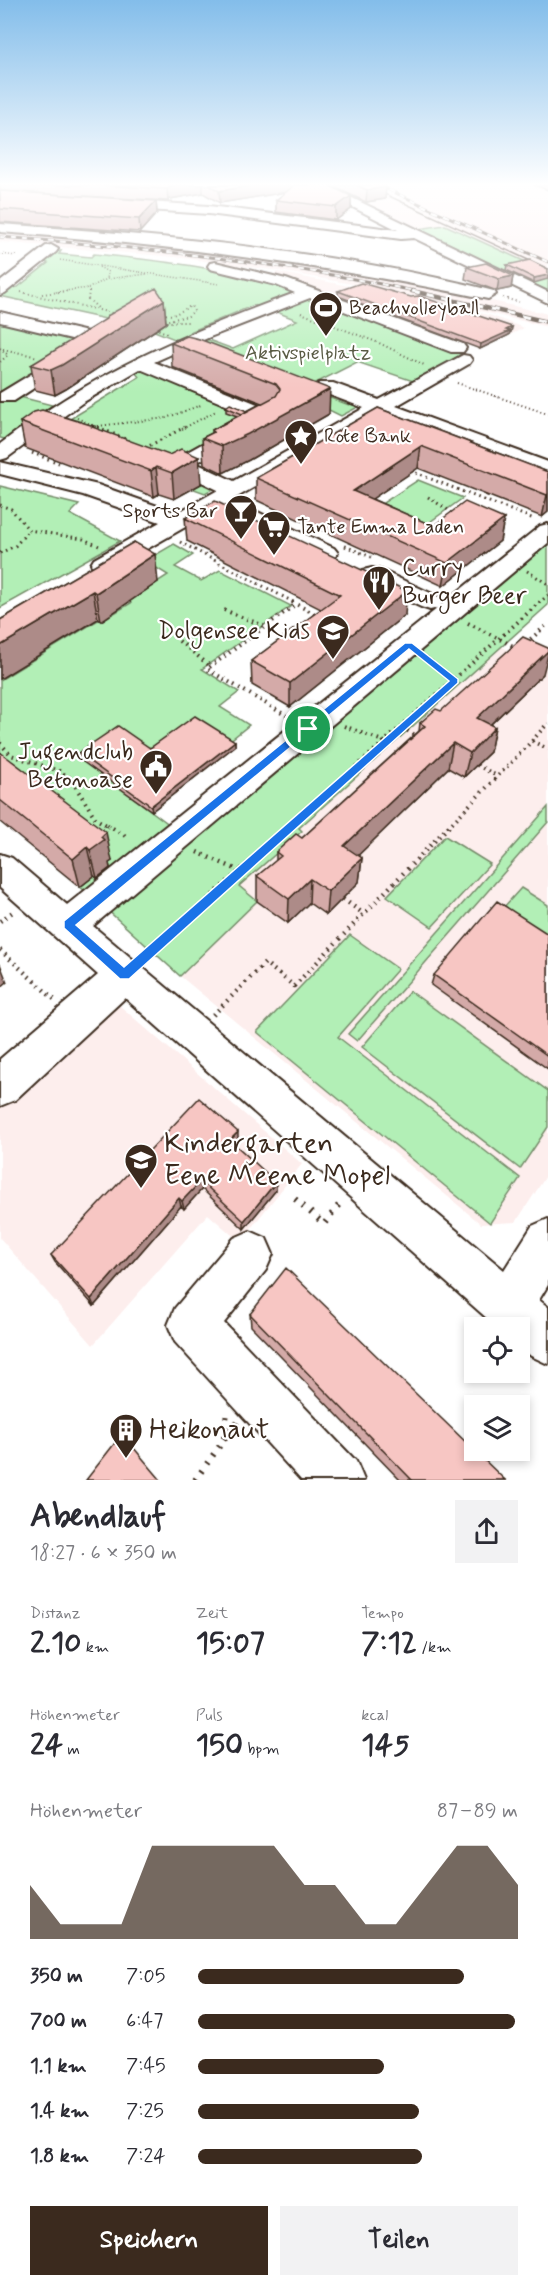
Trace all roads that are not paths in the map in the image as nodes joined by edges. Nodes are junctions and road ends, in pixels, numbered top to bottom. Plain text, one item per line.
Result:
1 (36, 254) edge
2 (257, 254) edge
3 (456, 254) edge
4 (32, 255) junction
5 (8, 259) dead end
6 (199, 264) dead end
7 (7, 279) edge
8 (0, 290) edge
9 (309, 293) junction
10 (488, 294) dead end
11 (548, 298) edge
12 (271, 307) junction
13 (0, 317) edge
14 (245, 335) dead end
15 (195, 339) junction
16 (225, 344) dead end
17 (140, 363) junction
18 (326, 387) edge
19 (380, 407) junction
20 (57, 410) junction
21 (483, 445) junction
22 (0, 454) edge
23 (463, 460) edge
24 (0, 468) edge
25 (548, 469) edge
26 (225, 495) junction
27 (543, 525) edge
28 (169, 527) junction
29 (79, 578) edge
30 (430, 602) dead end
31 (0, 868) edge
32 (68, 925) junction
33 (124, 975) junction
34 (0, 1086) edge
35 (548, 1242) edge
36 (250, 1254) dead end
37 (509, 1305) junction
38 (548, 1339) edge
39 (336, 1480) edge

1 - 4 street
2 - 10 street
3 - 11 street
4 - 5 street
4 - 7 street
6 - 9 street
7 - 8 street
9 - 12 street
9 - 19 street
12 - 14 street
12 - 15 street
13 - 20 street
15 - 16 street
15 - 17 street
17 - 20 street
17 - 26 street
18 - 19 street
19 - 21 street
19 - 26 street
20 - 22 street
21 - 23 street
21 - 25 street
24 - 28 street
26 - 28 street
26 - 30 street
27 - 32 street
28 - 29 street
31 - 32 street
32 - 33 street
33 - 34 street
33 - 37 street
35 - 37 street
36 - 39 street
37 - 38 street

